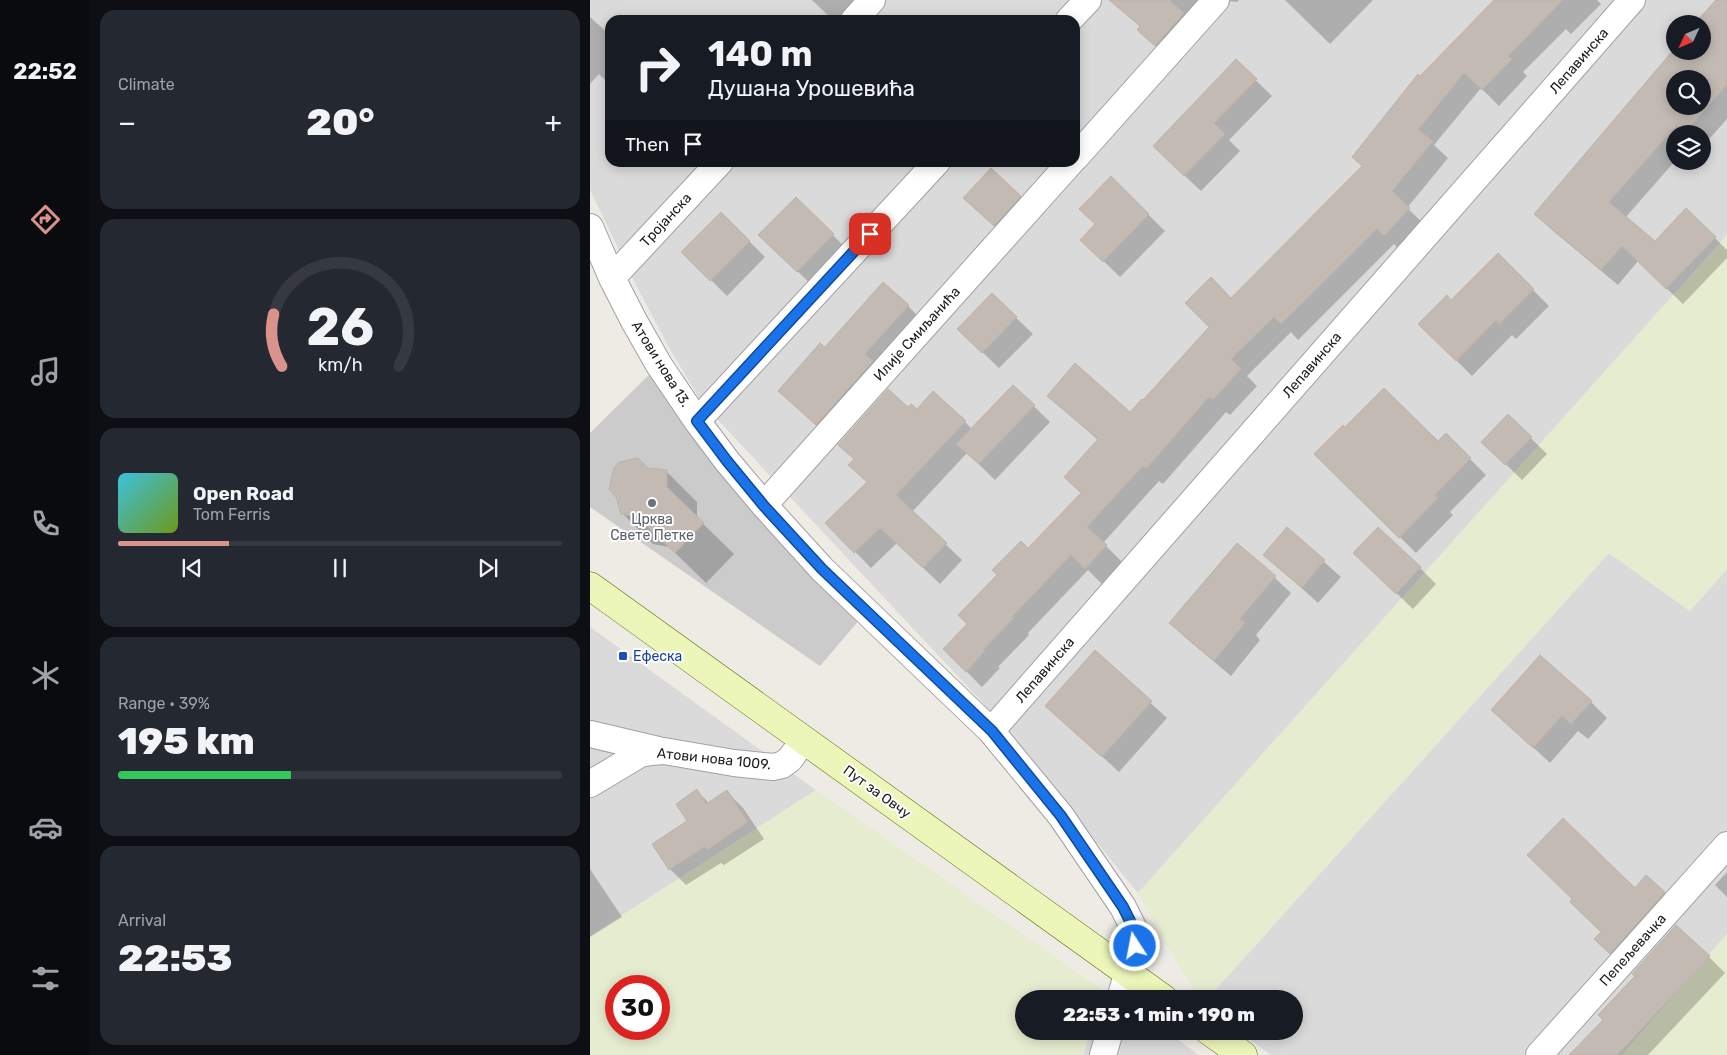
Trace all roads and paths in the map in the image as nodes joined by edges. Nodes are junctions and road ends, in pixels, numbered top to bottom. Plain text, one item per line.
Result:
1 (872, 0) edge
2 (1088, 0) edge
3 (1216, 0) edge
4 (1632, 0) edge
5 (858, 15) edge
6 (1074, 15) edge
7 (1080, 152) edge
8 (715, 167) edge
9 (932, 167) edge
10 (1067, 167) edge
11 (590, 227) edge
12 (612, 278) junction
13 (697, 421) junction
14 (764, 506) junction
15 (590, 586) edge
16 (992, 731) junction
17 (590, 734) edge
18 (804, 740) junction
19 (664, 751) junction
20 (590, 784) edge
21 (1727, 845) edge
22 (1128, 973) junction
23 (1123, 990) edge
24 (1152, 990) edge
25 (1107, 1040) edge
26 (1222, 1040) edge
27 (1103, 1055) edge
28 (1243, 1055) edge
29 (1540, 1055) edge

1 - 5 street
2 - 6 street
3 - 7 street
4 - 16 street, Лепавинска
8 - 12 street, Тројанска
9 - 13 street
10 - 14 street, Илије Смиљанића
11 - 12 street, Атови нова 13.
12 - 13 street, Атови нова 13.
13 - 14 street, Атови нова 13.
14 - 16 street, Атови нова 13.
15 - 18 street, Пут за Овчу
16 - 22 street, Атови нова 13.
17 - 19 street
18 - 19 street, Атови нова 1009.
18 - 22 street, Пут за Овчу
19 - 20 street, Атови нова 1009.
21 - 29 street, Пепељевачка
22 - 23 street, Атови нова 13.
22 - 24 street, Пут за Овчу
25 - 27 street
26 - 28 street

